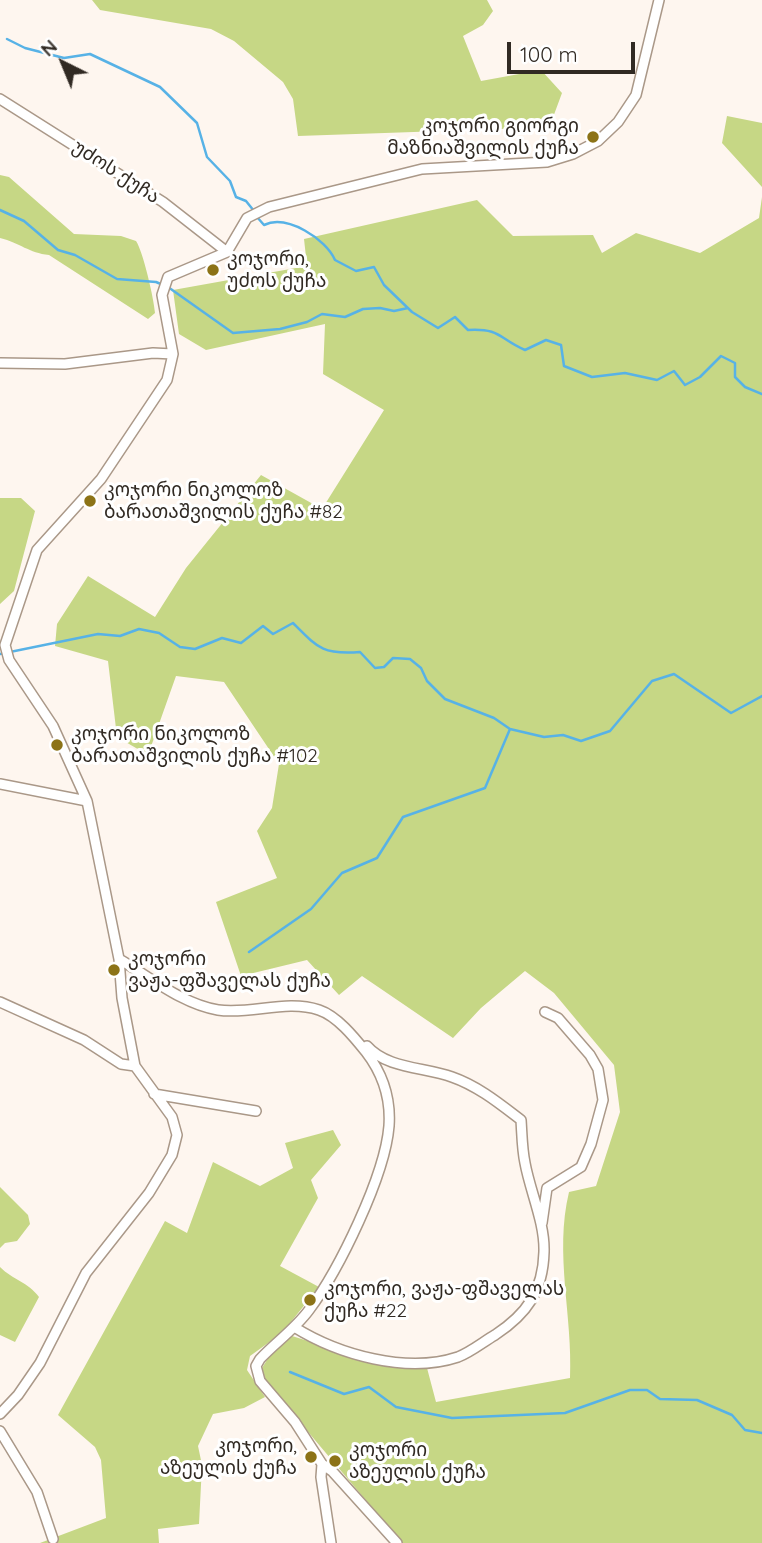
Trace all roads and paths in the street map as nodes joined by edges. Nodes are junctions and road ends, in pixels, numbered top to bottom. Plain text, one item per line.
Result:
1 (659, 0) edge
2 (0, 99) edge
3 (227, 252) junction
4 (173, 354) junction
5 (0, 363) edge
6 (0, 784) edge
7 (87, 801) junction
8 (119, 959) junction
9 (0, 1002) edge
10 (545, 1012) dead end
11 (351, 1034) junction
12 (135, 1066) junction
13 (154, 1094) junction
14 (256, 1111) dead end
15 (541, 1231) junction
16 (294, 1327) junction
17 (0, 1413) edge
18 (0, 1431) edge
19 (323, 1464) junction
20 (53, 1539) dead end
21 (331, 1543) edge
22 (397, 1543) edge

1 - 3 street
2 - 3 street, უძოს ქუჩა
3 - 4 street
4 - 5 street
4 - 7 street
6 - 7 street
7 - 8 street
8 - 11 street
8 - 12 street
9 - 12 street
10 - 15 street
11 - 15 street
11 - 16 street
12 - 13 street
13 - 14 street
13 - 17 street
15 - 16 street
16 - 19 street
18 - 20 street
19 - 21 street
19 - 22 street

